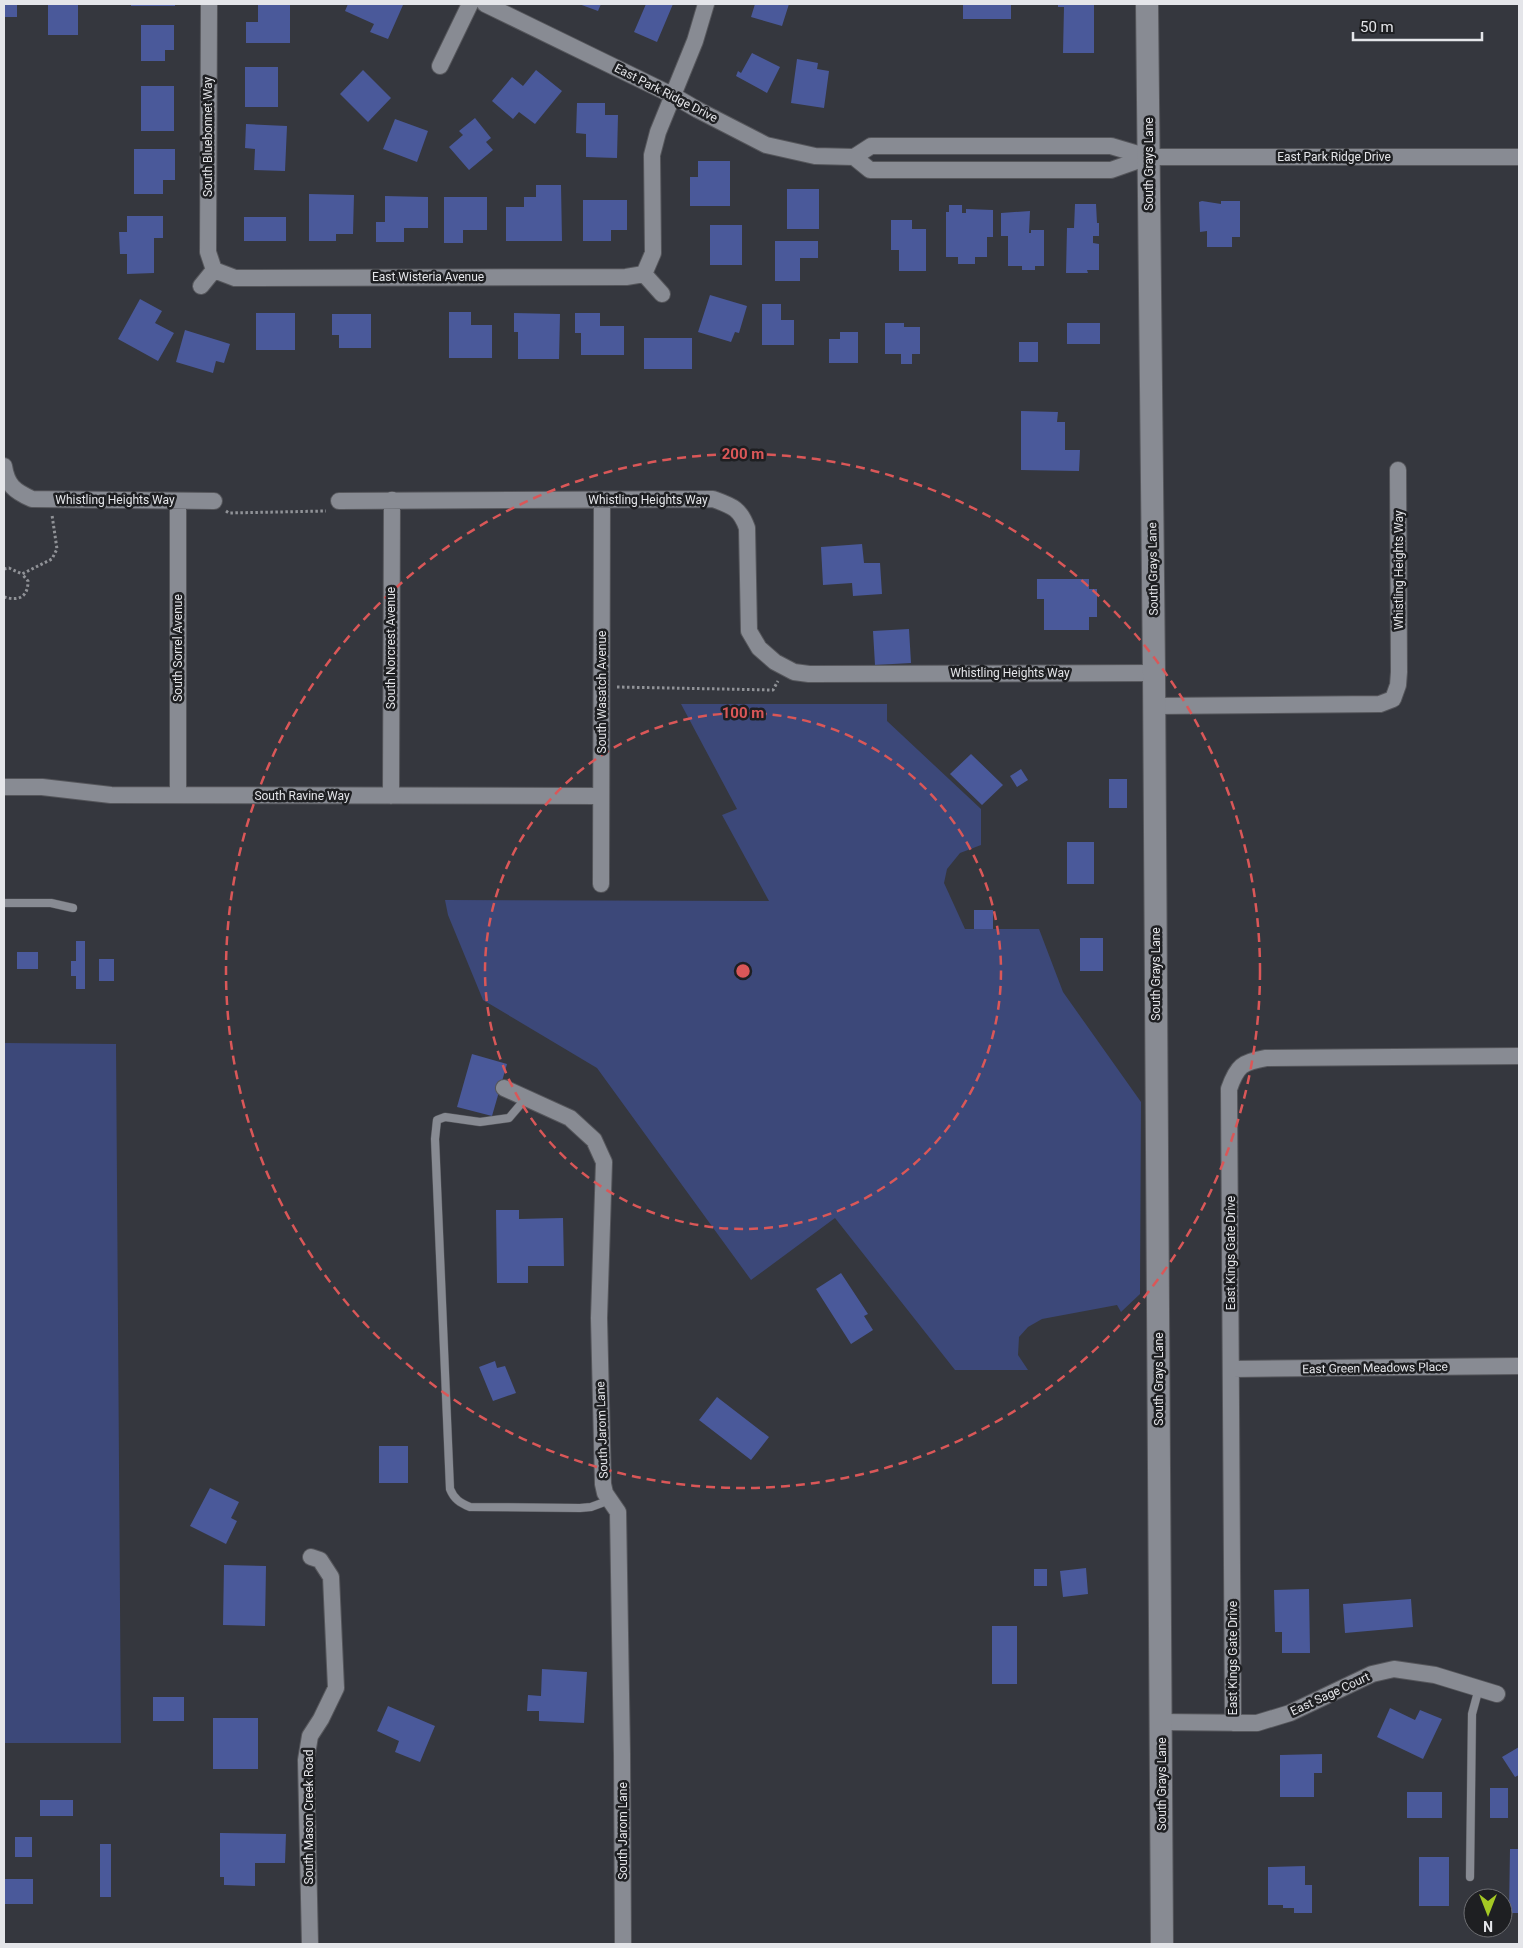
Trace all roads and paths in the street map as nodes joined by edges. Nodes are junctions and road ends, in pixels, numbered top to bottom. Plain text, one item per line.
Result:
1 (209, 4) edge
2 (470, 4) edge
3 (485, 4) edge
4 (706, 4) edge
5 (1147, 4) edge
6 (440, 66) dead end
7 (674, 96) junction
8 (1519, 156) edge
9 (854, 157) junction
10 (1148, 157) junction
11 (214, 270) junction
12 (644, 274) junction
13 (201, 286) dead end
14 (662, 294) dead end
15 (4, 466) edge
16 (1398, 470) dead end
17 (49, 500) junction
18 (392, 500) junction
19 (602, 500) junction
20 (178, 501) junction
21 (214, 501) joint
22 (339, 501) joint
23 (4, 569) edge
24 (22, 574) junction
25 (4, 597) edge
26 (786, 668) junction
27 (1154, 673) junction
28 (602, 687) junction
29 (1154, 706) junction
30 (4, 787) edge
31 (178, 795) junction
32 (391, 796) junction
33 (601, 796) junction
34 (601, 884) dead end
35 (4, 903) edge
36 (73, 908) dead end
37 (1519, 1056) edge
38 (504, 1088) dead end
39 (526, 1098) junction
40 (1519, 1366) edge
41 (1232, 1369) junction
42 (610, 1500) junction
43 (311, 1557) dead end
44 (1479, 1688) junction
45 (1497, 1694) dead end
46 (1161, 1722) junction
47 (1233, 1723) junction
48 (1470, 1877) dead end
49 (310, 1944) edge
50 (623, 1944) edge
51 (1162, 1944) edge

1 - 11 street, South Bluebonnet Way
2 - 6 street
3 - 7 street, East Park Ridge Drive
4 - 7 street
5 - 10 street, South Grays Lane
7 - 9 street, East Park Ridge Drive
7 - 12 street
8 - 10 street, East Park Ridge Drive
9 - 10 street, East Park Ridge Drive
9 - 10 street, East Park Ridge Drive
10 - 27 street, South Grays Lane
11 - 12 street, East Wisteria Avenue
11 - 13 street
12 - 14 street
15 - 17 street, Whistling Heights Way
16 - 29 street, Whistling Heights Way
17 - 20 street, Whistling Heights Way
17 - 24 path
18 - 19 street, Whistling Heights Way
18 - 22 street, Whistling Heights Way
18 - 32 street, South Norcrest Avenue
19 - 26 street, Whistling Heights Way
19 - 28 street, South Wasatch Avenue
20 - 21 street, Whistling Heights Way
20 - 31 street, South Sorrel Avenue
21 - 22 path
23 - 24 path
24 - 25 path
26 - 27 street, Whistling Heights Way
26 - 28 path
27 - 29 street, South Grays Lane
28 - 33 street, South Wasatch Avenue
29 - 46 street, South Grays Lane
30 - 31 street, South Ravine Way
31 - 32 street, South Ravine Way
32 - 33 street, South Ravine Way
33 - 34 street, South Wasatch Avenue
35 - 36 lane
37 - 41 street, East Kings Gate Drive
38 - 39 street, South Jarom Lane
39 - 42 street, South Jarom Lane
39 - 42 lane
40 - 41 street, East Green Meadows Place
41 - 47 street, East Kings Gate Drive
42 - 50 street, South Jarom Lane
43 - 49 street, South Mason Creek Road
44 - 45 street, East Sage Court
44 - 47 street, East Sage Court
44 - 48 lane
46 - 47 street, East Sage Court
46 - 51 street, South Grays Lane

